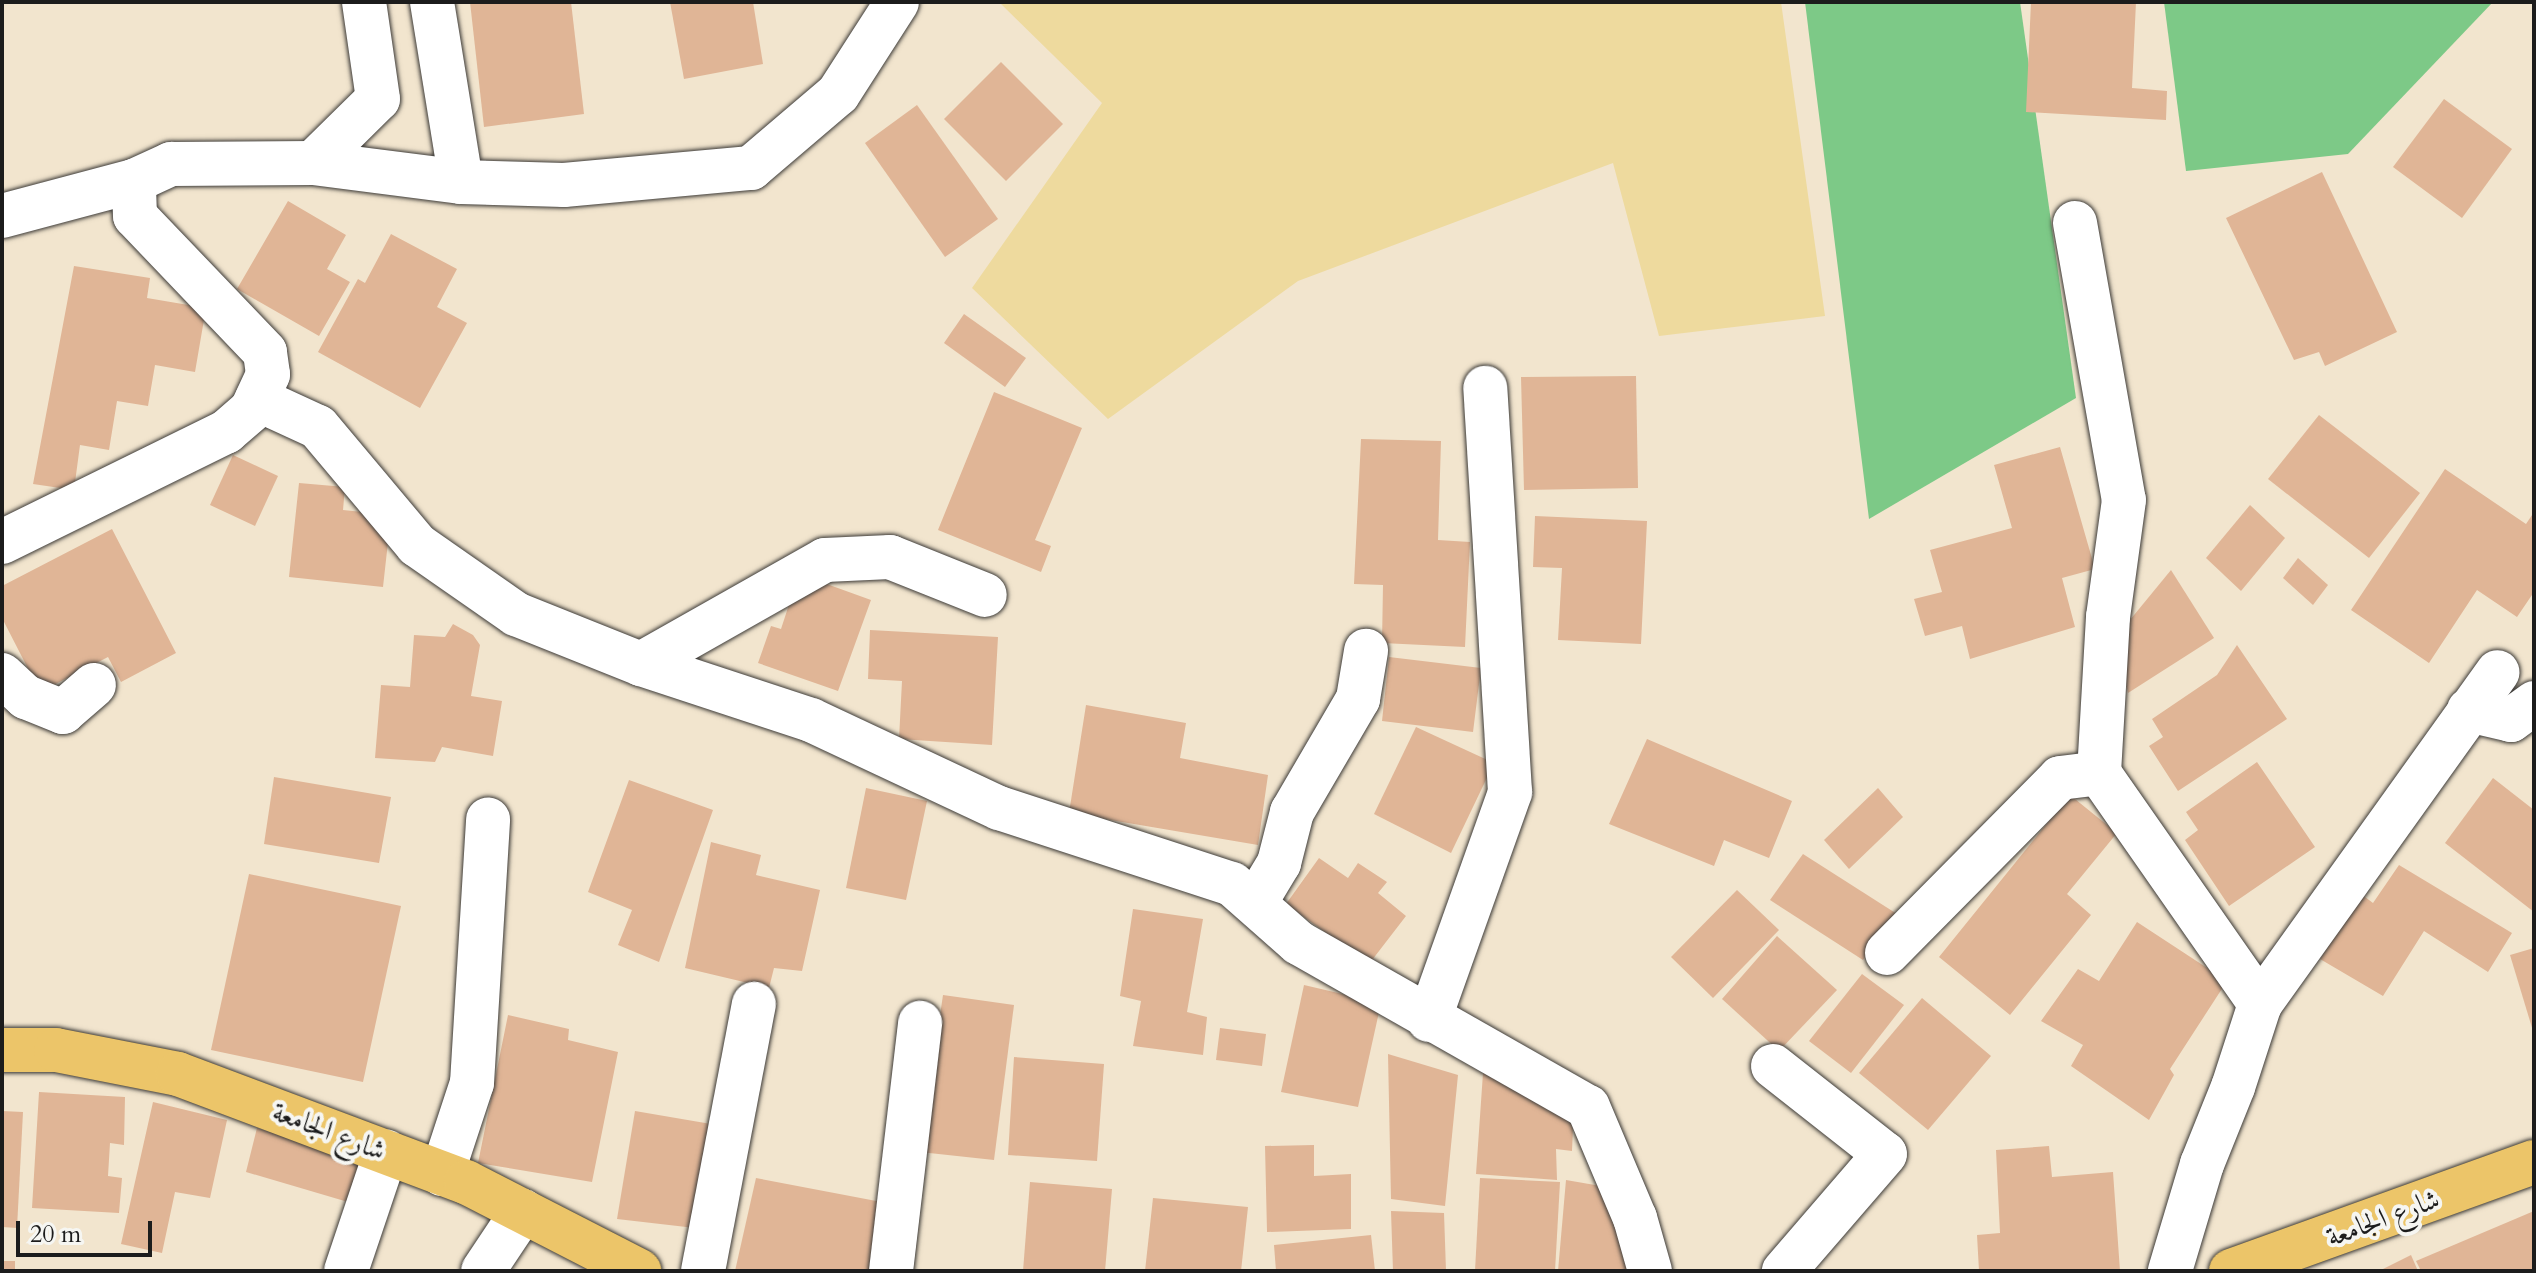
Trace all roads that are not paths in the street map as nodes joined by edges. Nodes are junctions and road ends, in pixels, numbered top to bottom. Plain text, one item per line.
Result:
1 (364, 2) edge
2 (432, 2) edge
3 (897, 2) edge
4 (313, 163) junction
5 (134, 181) junction
6 (461, 182) junction
7 (2, 216) edge
8 (2075, 223) dead end
9 (1485, 388) dead end
10 (257, 399) junction
11 (2, 542) edge
12 (985, 595) dead end
13 (1366, 651) dead end
14 (641, 664) junction
15 (2498, 672) dead end
16 (2, 675) edge
17 (94, 685) dead end
18 (2534, 703) edge
19 (2469, 710) junction
20 (2099, 773) junction
21 (488, 819) dead end
22 (1255, 903) junction
23 (1887, 953) dead end
24 (754, 1004) dead end
25 (2260, 1004) junction
26 (1429, 1020) junction
27 (920, 1023) dead end
28 (2, 1050) edge
29 (1773, 1066) dead end
30 (386, 1152) junction
31 (2534, 1162) edge
32 (442, 1174) junction
33 (523, 1211) junction
34 (2238, 1270) edge
35 (346, 1271) edge
36 (483, 1271) edge
37 (639, 1271) edge
38 (703, 1271) edge
39 (891, 1271) edge
40 (1650, 1271) edge
41 (1784, 1271) edge
42 (2170, 1271) edge

1 - 4 street
2 - 6 street
3 - 6 street
4 - 5 street
4 - 6 street
5 - 7 street
5 - 10 street
8 - 20 street
9 - 26 street
10 - 11 street
10 - 14 street
12 - 14 street
13 - 22 street
14 - 22 street
15 - 19 street
16 - 17 street
18 - 19 street
19 - 25 street
20 - 23 street
20 - 25 street
21 - 32 street
22 - 26 street
24 - 38 street
25 - 42 street
26 - 40 street
27 - 39 street
28 - 30 main road, شارع الجامعة
29 - 41 street
30 - 32 main road, شارع الجامعة
30 - 35 street
31 - 34 main road, شارع الجامعة
32 - 33 main road, شارع الجامعة
33 - 36 street
33 - 37 main road, شارع الجامعة

